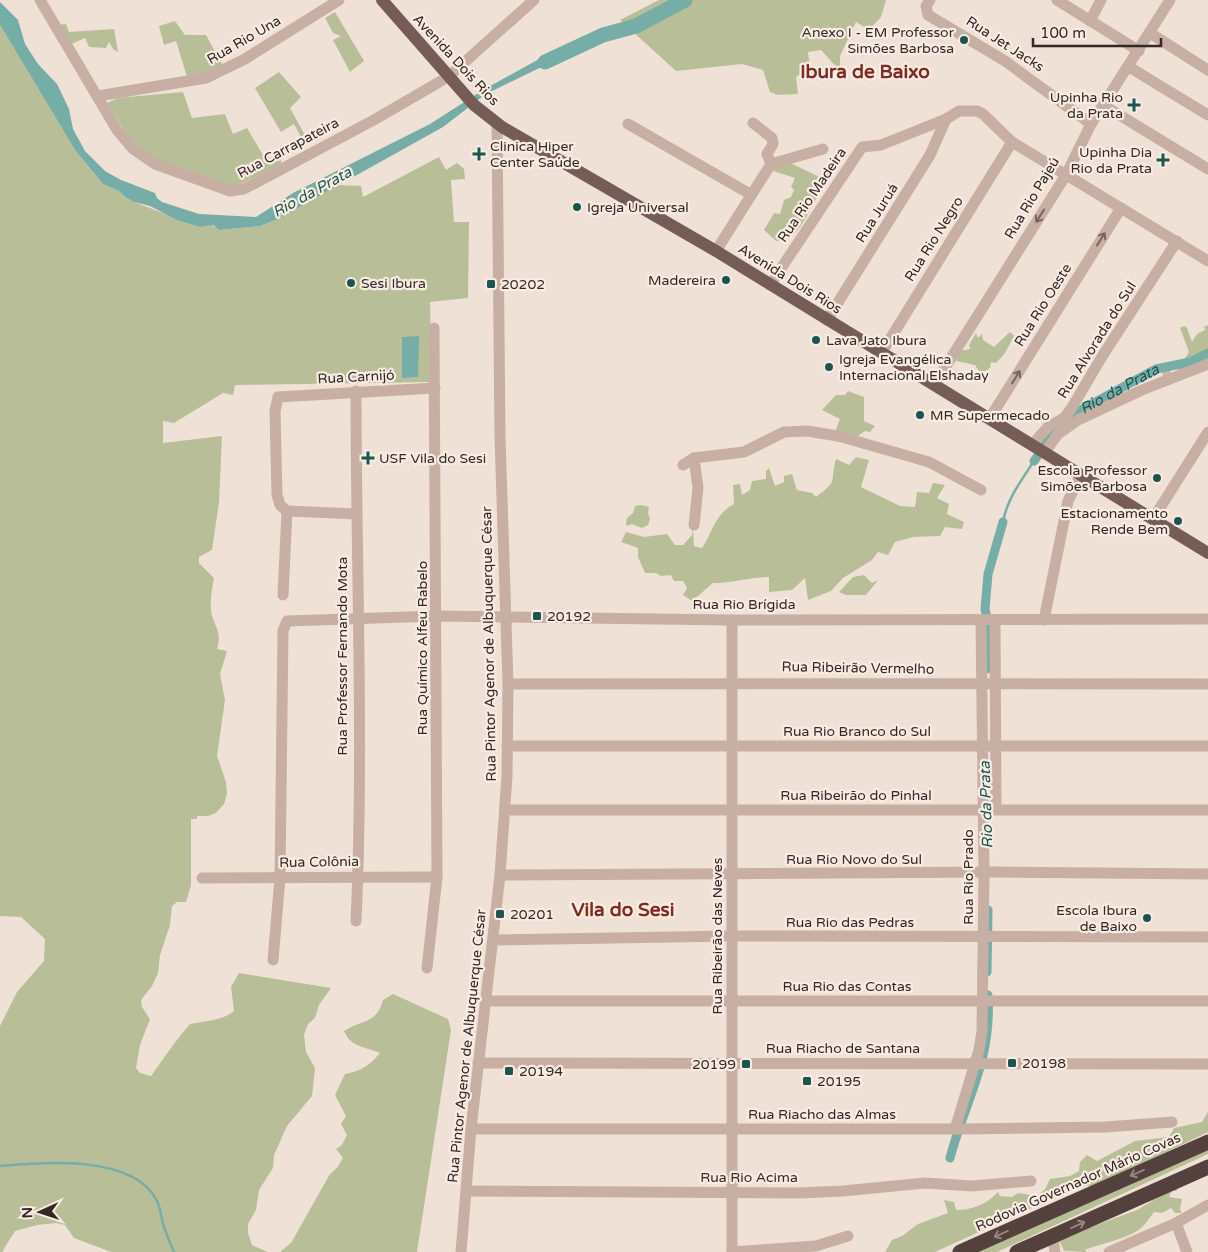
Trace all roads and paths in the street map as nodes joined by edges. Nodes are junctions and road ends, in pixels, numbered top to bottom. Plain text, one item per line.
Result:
1 (40, 0) edge
2 (339, 0) edge
3 (382, 0) edge
4 (534, 0) edge
5 (1057, 0) edge
6 (1101, 0) edge
7 (1170, 0) edge
8 (928, 5) edge
9 (1090, 20) junction
10 (1150, 33) junction
11 (1139, 51) junction
12 (1129, 67) junction
13 (1208, 70) edge
14 (448, 77) junction
15 (98, 96) junction
16 (1103, 105) junction
17 (1208, 115) edge
18 (946, 119) junction
19 (753, 123) dead end
20 (497, 124) junction
21 (628, 124) dead end
22 (1092, 124) junction
23 (1012, 142) junction
24 (823, 149) dead end
25 (771, 164) junction
26 (1208, 169) edge
27 (1066, 175) junction
28 (750, 194) junction
29 (1121, 208) junction
30 (1177, 241) junction
31 (716, 251) junction
32 (1208, 261) edge
33 (770, 285) junction
34 (827, 320) junction
35 (434, 328) dead end
36 (882, 352) junction
37 (1208, 364) edge
38 (934, 385) junction
39 (435, 388) junction
40 (356, 391) junction
41 (990, 418) junction
42 (1208, 432) edge
43 (1032, 445) junction
44 (1044, 453) junction
45 (694, 458) junction
46 (683, 465) dead end
47 (1081, 475) junction
48 (982, 490) dead end
49 (287, 511) junction
50 (356, 514) junction
51 (1153, 519) junction
52 (694, 525) dead end
53 (1208, 553) edge
54 (283, 595) dead end
55 (437, 616) junction
56 (507, 618) junction
57 (358, 619) junction
58 (1208, 619) edge
59 (732, 620) junction
60 (988, 620) junction
61 (1044, 620) junction
62 (731, 682) junction
63 (508, 684) junction
64 (1208, 684) edge
65 (990, 685) junction
66 (507, 746) junction
67 (989, 746) junction
68 (1208, 746) edge
69 (732, 747) junction
70 (505, 810) junction
71 (732, 810) junction
72 (989, 810) junction
73 (1208, 810) edge
74 (988, 873) junction
75 (1208, 874) edge
76 (500, 875) junction
77 (732, 875) junction
78 (358, 876) junction
79 (437, 877) junction
80 (202, 878) dead end
81 (280, 878) junction
82 (356, 921) dead end
83 (732, 936) junction
84 (1208, 937) edge
85 (987, 938) junction
86 (493, 940) junction
87 (273, 960) dead end
88 (427, 968) dead end
89 (732, 1000) junction
90 (986, 1001) junction
91 (1208, 1001) edge
92 (486, 1002) junction
93 (978, 1063) junction
94 (478, 1064) junction
95 (731, 1064) junction
96 (1208, 1064) edge
97 (1172, 1122) dead end
98 (732, 1128) junction
99 (471, 1129) junction
100 (958, 1129) junction
101 (1208, 1142) edge
102 (1208, 1167) edge
103 (1031, 1181) dead end
104 (466, 1191) junction
105 (733, 1192) junction
106 (1208, 1205) edge
107 (1176, 1223) junction
108 (848, 1236) dead end
109 (1054, 1244) edge
110 (1112, 1251) edge
111 (461, 1252) edge
112 (732, 1252) edge
113 (960, 1252) edge
114 (1017, 1252) edge
115 (1186, 1252) edge

1 - 15 street, Rua Carrapateira
2 - 15 street, Rua Rio Una
3 - 14 main road, Avenida Dois Rios
4 - 14 street, Rua Carrapateira
5 - 9 street
6 - 9 street
7 - 10 street, Rua Rio Pajeú
8 - 22 street, Rua Jet Jacks
9 - 11 street
10 - 11 street, Rua Rio Pajeú
10 - 13 street
11 - 12 street, Rua Rio Pajeú
12 - 16 street, Rua Rio Pajeú
12 - 17 street
14 - 15 street, Rua Carrapateira
14 - 20 main road, Avenida Dois Rios
16 - 22 street, Rua Rio Pajeú
16 - 26 street
18 - 23 street
18 - 33 street, Rua Rio Madeira
18 - 34 street, Rua Juruá
19 - 25 street
20 - 31 main road, Avenida Dois Rios
20 - 56 street, Rua Pintor Agenor de Albuquerque César
21 - 28 street
22 - 27 street, Rua Rio Pajeú
23 - 27 street
23 - 36 street, Rua Rio Negro
24 - 25 street
25 - 28 street
27 - 29 street
27 -> 38 street, Rua Rio Pajeú
28 - 31 street
29 - 30 street
41 -> 29 street, Rua Rio Oeste
30 - 32 street
30 - 43 street, Rua Alvorada do Sul
31 - 33 main road, Avenida Dois Rios
33 - 34 main road, Avenida Dois Rios
34 - 36 main road, Avenida Dois Rios
35 - 39 street, Rua Químico Alfeu Rabelo
36 - 38 main road, Avenida Dois Rios
37 - 44 street
38 - 41 main road, Avenida Dois Rios
39 - 40 street, Rua Carnijó
39 - 55 street, Rua Químico Alfeu Rabelo
40 - 49 street, Rua Carnijó
40 - 50 street, Rua Professor Fernando Mota
41 - 43 main road, Avenida Dois Rios
42 - 51 street
43 - 44 main road, Avenida Dois Rios
44 - 47 main road, Avenida Dois Rios
45 - 46 street
45 - 48 street
45 - 52 street
47 - 51 main road, Avenida Dois Rios
47 - 61 street
49 - 50 street
49 - 54 street
50 - 57 street, Rua Professor Fernando Mota
51 - 53 main road, Avenida Dois Rios
55 - 56 street, Rua Rio Brígida
55 - 57 street, Rua Rio Brígida
55 - 79 street, Rua Químico Alfeu Rabelo
56 - 59 street, Rua Rio Brígida
56 - 63 street, Rua Pintor Agenor de Albuquerque César
57 - 78 street, Rua Professor Fernando Mota
57 - 81 street, Rua Rio Brígida
58 - 61 street, Rua Rio Brígida
59 - 60 street, Rua Rio Brígida
59 - 62 street, Rua Ribeirão das Neves
60 - 61 street, Rua Rio Brígida
60 - 65 street, Rua Rio Prado
62 - 63 street, Rua Ribeirão Vermelho
62 - 65 street, Rua Ribeirão Vermelho
62 - 69 street, Rua Ribeirão das Neves
63 - 66 street, Rua Pintor Agenor de Albuquerque César
64 - 65 street, Rua Ribeirão Vermelho
65 - 67 street, Rua Rio Prado
66 - 69 street, Rua Rio Branco do Sul
66 - 70 street, Rua Pintor Agenor de Albuquerque César
67 - 68 street, Rua Rio Branco do Sul
67 - 69 street, Rua Rio Branco do Sul
67 - 72 street, Rua Rio Prado
69 - 71 street, Rua Ribeirão das Neves
70 - 71 street, Rua Ribeirão do Pinhal
70 - 76 street, Rua Pintor Agenor de Albuquerque César
71 - 72 street, Rua Ribeirão do Pinhal
71 - 77 street, Rua Ribeirão das Neves
72 - 73 street, Rua Ribeirão do Pinhal
72 - 74 street, Rua Rio Prado
74 - 75 street, Rua Rio Novo do Sul
74 - 77 street, Rua Rio Novo do Sul
74 - 85 street, Rua Rio Prado
76 - 77 street, Rua Rio Novo do Sul
76 - 86 street, Rua Pintor Agenor de Albuquerque César
77 - 83 street, Rua Ribeirão das Neves
78 - 79 street, Rua Colônia
78 - 81 street, Rua Colônia
78 - 82 street, Rua Professor Fernando Mota
79 - 88 street, Rua Químico Alfeu Rabelo
80 - 81 street, Rua Colônia
81 - 87 street
83 - 85 street, Rua Rio das Pedras
83 - 86 street, Rua Rio das Pedras
83 - 89 street, Rua Ribeirão das Neves
84 - 85 street, Rua Rio das Pedras
85 - 90 street, Rua Rio Prado
86 - 92 street, Rua Pintor Agenor de Albuquerque César
89 - 90 street, Rua Rio das Contas
89 - 92 street, Rua Rio das Contas
89 - 95 street, Rua Ribeirão das Neves
90 - 91 street, Rua Rio das Contas
90 - 93 street, Rua Rio Prado
92 - 94 street, Rua Pintor Agenor de Albuquerque César
93 - 95 street, Rua Riacho de Santana
93 - 96 street, Rua Riacho de Santana
93 - 100 street, Rua Rio Prado
94 - 95 street, Rua Riacho de Santana
94 - 99 street, Rua Pintor Agenor de Albuquerque César
95 - 98 street, Rua Ribeirão das Neves
97 - 100 street, Rua Riacho das Almas
98 - 99 street, Rua Riacho das Almas
98 - 100 street, Rua Riacho das Almas
98 - 105 street, Rua Ribeirão das Neves
99 - 104 street, Rua Pintor Agenor de Albuquerque César
101 -> 113 highway, Rodovia Governador Mário Covas
109 -> 102 highway
103 - 105 street, Rua Rio Acima
104 - 105 street, Rua Rio Acima
104 - 111 street, Rua Pintor Agenor de Albuquerque César
105 - 112 street, Rua Ribeirão das Neves
106 - 107 street
107 - 110 street
107 - 115 street
108 - 112 street
109 - 114 highway

